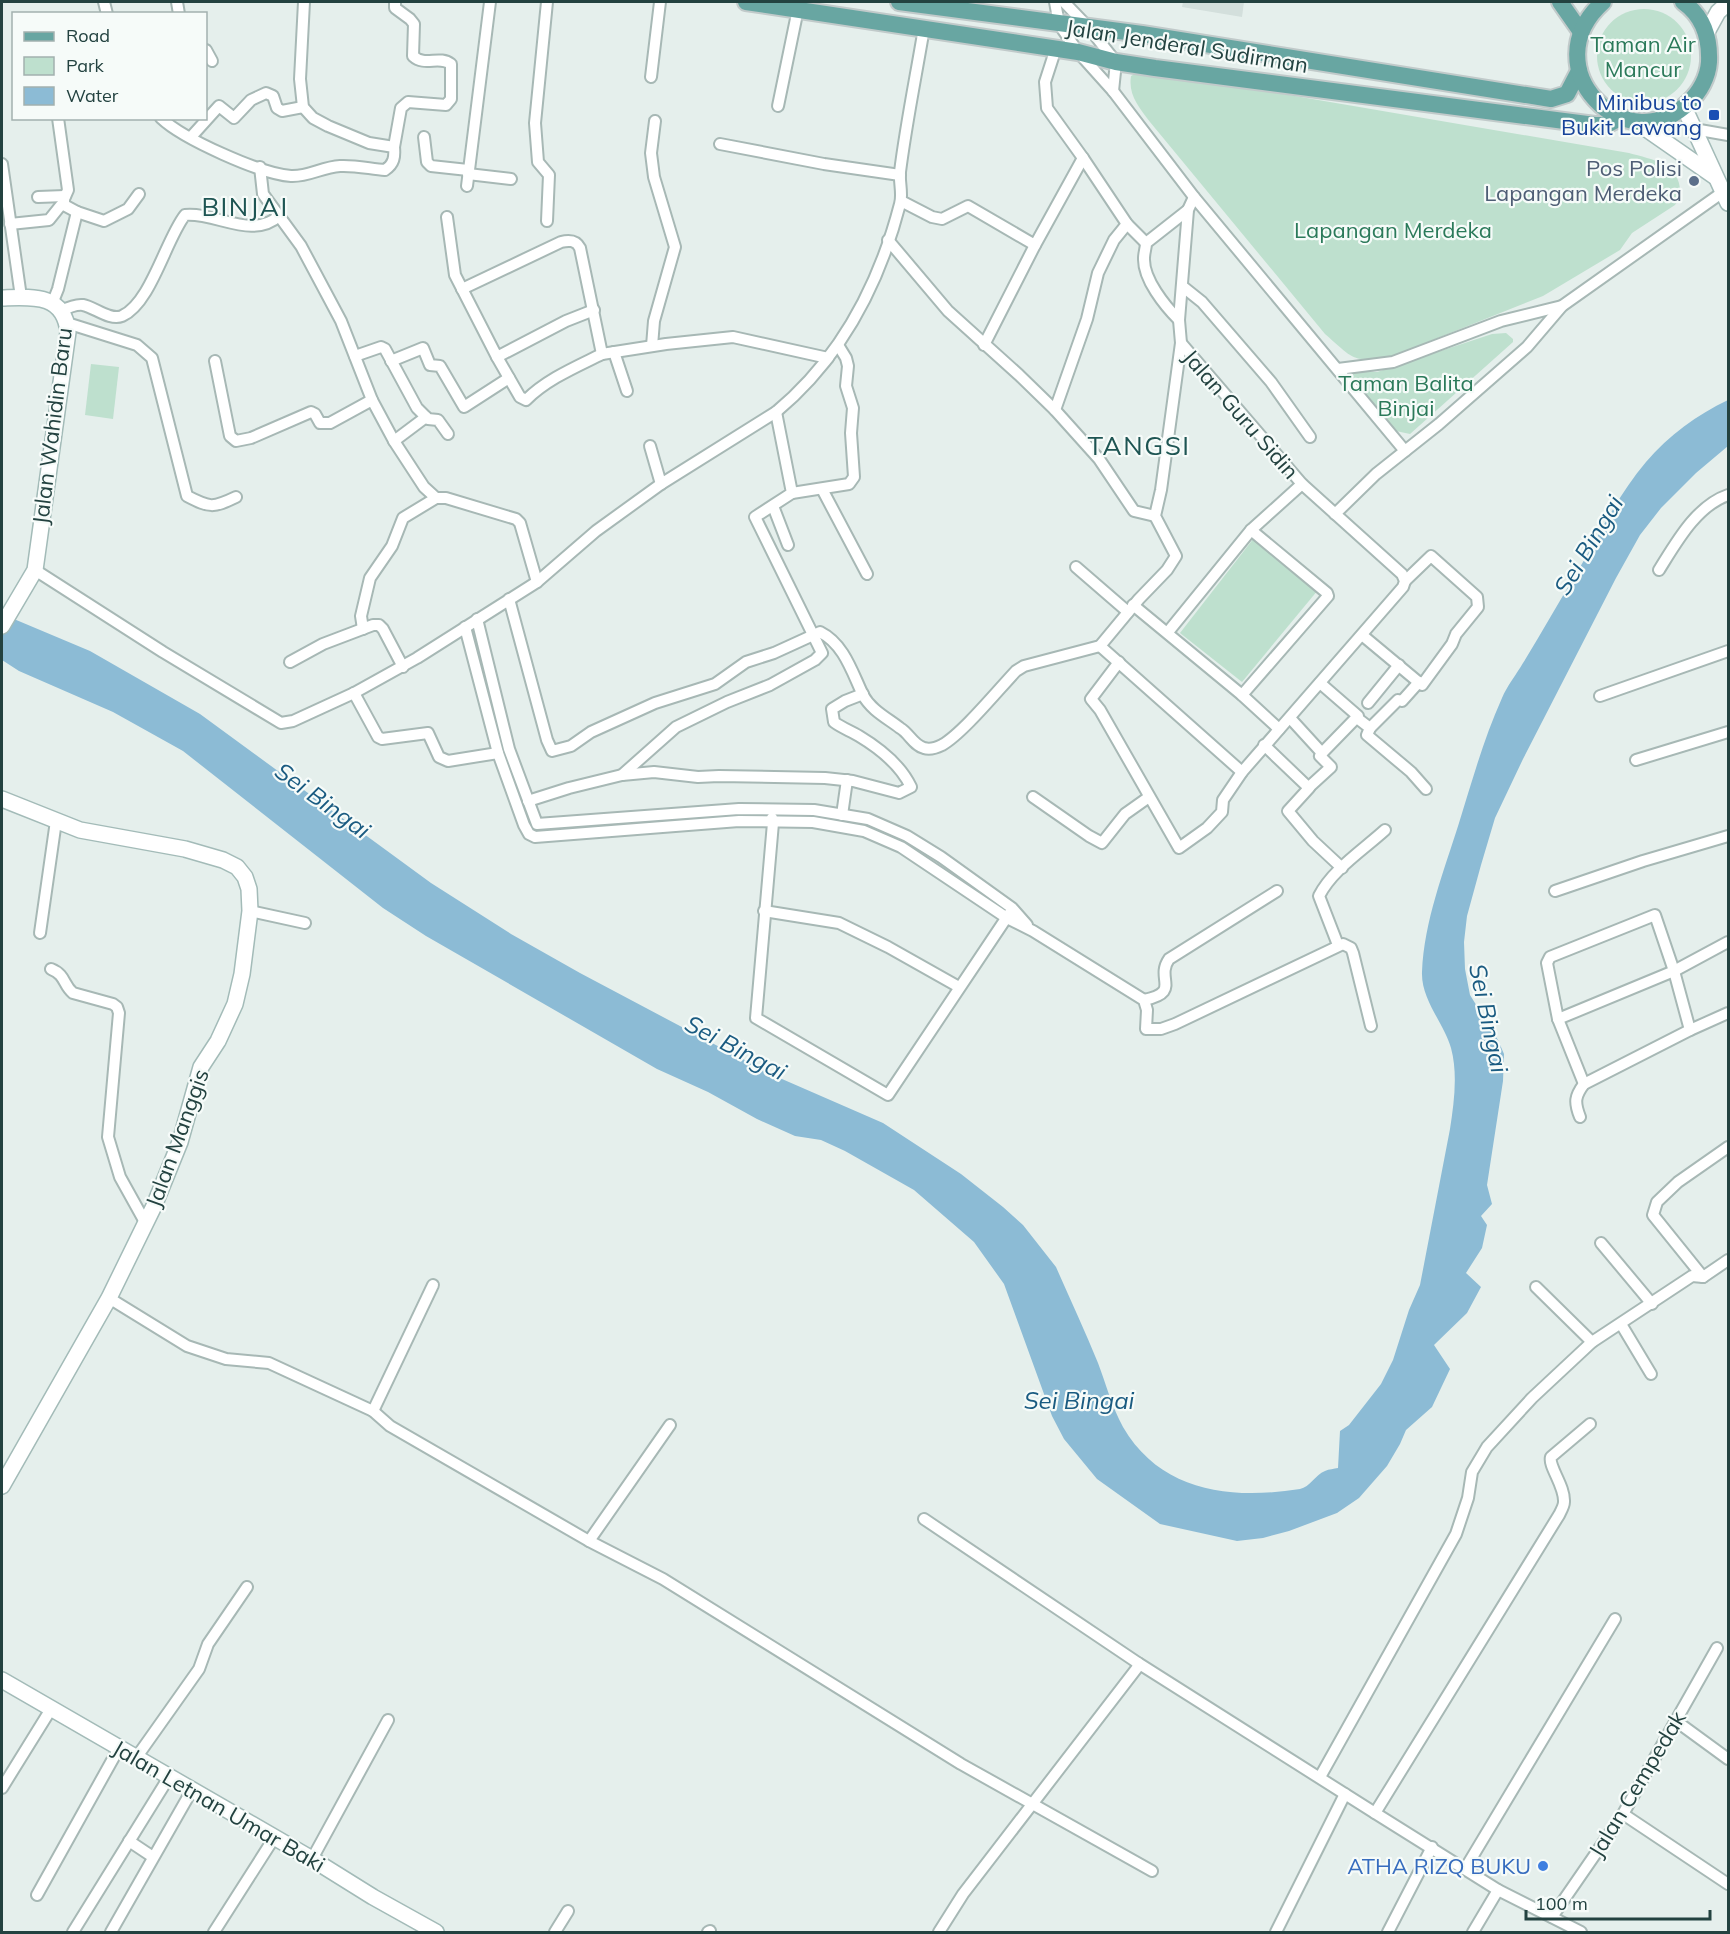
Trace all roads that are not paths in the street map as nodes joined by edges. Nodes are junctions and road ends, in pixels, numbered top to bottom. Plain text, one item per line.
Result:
1 (304, 2) edge
2 (395, 2) edge
3 (490, 2) edge
4 (547, 2) edge
5 (660, 2) edge
6 (746, 2) edge
7 (899, 2) edge
8 (904, 2) edge
9 (1055, 2) edge
10 (1064, 2) edge
11 (1560, 2) edge
12 (1603, 2) edge
13 (1683, 2) edge
14 (1722, 6) edge
15 (798, 9) junction
16 (1059, 24) junction
17 (924, 28) junction
18 (1089, 28) junction
19 (1581, 32) junction
20 (1707, 32) junction
21 (1056, 48) junction
22 (1078, 51) junction
23 (1251, 51) junction
24 (207, 52) edge
25 (212, 61) dead end
26 (1116, 62) junction
27 (1579, 71) junction
28 (651, 76) dead end
29 (1246, 80) junction
30 (1113, 91) junction
31 (778, 106) dead end
32 (303, 107) junction
33 (1684, 108) junction
34 (207, 119) edge
35 (1628, 119) junction
36 (58, 120) edge
37 (164, 120) edge
38 (206, 120) edge
39 (655, 121) dead end
40 (1694, 129) junction
41 (1728, 135) edge
42 (191, 137) junction
43 (424, 137) dead end
44 (720, 144) dead end
45 (394, 147) junction
46 (1083, 158) junction
47 (2, 164) edge
48 (260, 167) junction
49 (468, 172) junction
50 (900, 175) junction
51 (511, 179) dead end
52 (467, 186) dead end
53 (1723, 191) edge
54 (139, 194) dead end
55 (38, 197) dead end
56 (1194, 197) junction
57 (65, 200) junction
58 (901, 201) junction
59 (1188, 210) junction
60 (77, 212) junction
61 (279, 216) junction
62 (447, 217) dead end
63 (547, 222) dead end
64 (10, 224) junction
65 (1126, 224) junction
66 (888, 240) junction
67 (1146, 243) junction
68 (1035, 245) junction
69 (1182, 286) junction
70 (462, 289) junction
71 (21, 297) junction
72 (2, 298) edge
73 (1562, 306) junction
74 (594, 310) junction
75 (60, 312) junction
76 (1179, 320) junction
77 (1181, 343) junction
78 (838, 345) junction
79 (984, 345) junction
80 (651, 346) junction
81 (614, 352) junction
82 (602, 354) junction
83 (355, 356) junction
84 (497, 357) junction
85 (828, 358) junction
86 (215, 361) dead end
87 (392, 361) junction
88 (1338, 369) junction
89 (510, 378) junction
90 (627, 391) dead end
91 (372, 400) junction
92 (1055, 410) junction
93 (776, 412) junction
94 (426, 417) junction
95 (447, 434) dead end
96 (1310, 438) dead end
97 (394, 441) junction
98 (650, 446) dead end
99 (1405, 451) junction
100 (661, 484) junction
101 (1302, 484) junction
102 (822, 489) junction
103 (792, 493) junction
104 (1728, 495) edge
105 (236, 497) dead end
106 (436, 498) junction
107 (772, 506) junction
108 (1335, 514) junction
109 (1155, 516) junction
110 (1251, 530) junction
111 (788, 545) dead end
112 (1076, 567) dead end
113 (1659, 570) dead end
114 (867, 574) dead end
115 (31, 576) junction
116 (1405, 581) junction
117 (537, 582) junction
118 (509, 599) junction
119 (1131, 608) junction
120 (477, 620) junction
121 (2, 626) edge
122 (465, 627) junction
123 (363, 629) junction
124 (1168, 632) junction
125 (813, 635) junction
126 (1362, 635) junction
127 (1100, 646) junction
128 (1728, 651) edge
129 (290, 662) dead end
130 (1119, 662) junction
131 (1399, 665) junction
132 (403, 667) junction
133 (1419, 682) junction
134 (1320, 683) junction
135 (354, 693) junction
136 (863, 694) junction
137 (1242, 695) junction
138 (1599, 696) dead end
139 (1368, 703) dead end
140 (1290, 718) junction
141 (1358, 718) junction
142 (1370, 728) junction
143 (1279, 729) junction
144 (1728, 732) edge
145 (1264, 745) junction
146 (498, 753) junction
147 (1322, 753) junction
148 (1636, 760) dead end
149 (1242, 772) junction
150 (622, 775) junction
151 (847, 780) junction
152 (1308, 788) junction
153 (1426, 789) dead end
154 (1033, 797) dead end
155 (1149, 797) junction
156 (2, 799) edge
157 (528, 801) junction
158 (769, 811) junction
159 (842, 815) junction
160 (56, 821) junction
161 (773, 823) junction
162 (537, 824) junction
163 (1384, 830) dead end
164 (529, 834) junction
165 (1728, 836) edge
166 (1342, 868) junction
167 (1278, 891) dead end
168 (1555, 891) dead end
169 (250, 911) junction
170 (764, 911) junction
171 (1010, 913) junction
172 (306, 923) dead end
173 (40, 933) dead end
174 (1728, 942) edge
175 (1338, 945) junction
176 (51, 969) dead end
177 (1674, 971) junction
178 (959, 987) junction
179 (1144, 1000) junction
180 (1728, 1013) edge
181 (1558, 1019) junction
182 (1371, 1026) dead end
183 (1690, 1030) junction
184 (1584, 1084) junction
185 (1580, 1117) dead end
186 (1728, 1147) edge
187 (145, 1222) junction
188 (1601, 1243) dead end
189 (1728, 1260) edge
190 (1703, 1277) junction
191 (433, 1285) dead end
192 (1536, 1287) dead end
193 (109, 1298) junction
194 (1652, 1304) junction
195 (1621, 1324) junction
196 (1592, 1342) junction
197 (1651, 1374) dead end
198 (373, 1411) junction
199 (1590, 1424) dead end
200 (670, 1425) dead end
201 (2, 1486) edge
202 (924, 1519) dead end
203 (589, 1541) junction
204 (247, 1587) dead end
205 (1616, 1619) dead end
206 (1717, 1648) dead end
207 (1138, 1663) junction
208 (2, 1680) edge
209 (51, 1709) junction
210 (388, 1720) dead end
211 (1676, 1721) junction
212 (119, 1748) junction
213 (136, 1758) junction
214 (1728, 1759) edge
215 (169, 1777) junction
216 (1320, 1777) junction
217 (2, 1788) edge
218 (192, 1790) junction
219 (1345, 1794) junction
220 (1033, 1804) junction
221 (1376, 1813) junction
222 (1623, 1814) junction
223 (274, 1838) junction
224 (129, 1841) junction
225 (1432, 1847) junction
226 (153, 1857) junction
227 (312, 1858) junction
228 (1465, 1869) junction
229 (1152, 1871) dead end
230 (1728, 1884) edge
231 (1498, 1890) junction
232 (37, 1895) dead end
233 (568, 1911) dead end
234 (1552, 1917) junction
235 (73, 1932) edge
236 (111, 1932) edge
237 (214, 1932) edge
238 (434, 1932) edge
239 (555, 1932) edge
240 (939, 1932) edge
241 (1276, 1932) edge
242 (1388, 1932) edge
243 (1473, 1932) edge
244 (1581, 1932) edge

1 - 32 street
2 - 45 street
3 - 49 street
4 - 63 street
5 - 28 street
6 - 15 main road, Jalan Jenderal Sudirman
7 - 8 main road, Jalan Jenderal Sudirman
8 - 16 main road, Jalan Jenderal Sudirman
9 - 16 street
10 - 18 street
11 - 19 main road
12 - 19 main road
13 - 20 main road
14 - 20 street
15 - 17 main road, Jalan Jenderal Sudirman
15 - 31 street
16 - 18 main road, Jalan Jenderal Sudirman
16 - 22 street
17 - 21 main road, Jalan Jenderal Sudirman
17 - 50 street
18 - 23 main road, Jalan Jenderal Sudirman
18 - 26 street
19 - 27 main road
20 - 33 main road
21 - 22 main road, Jalan Jenderal Sudirman
21 - 46 street
22 - 26 main road, Jalan Jenderal Sudirman
22 - 30 street
23 - 27 main road, Jalan Jenderal Sudirman
23 - 29 main road
24 - 25 street
26 - 29 main road, Jalan Jenderal Sudirman
26 - 30 street
27 - 35 main road
29 - 35 main road, Jalan Jenderal Sudirman
30 - 56 street
32 - 34 street
32 - 45 street
33 - 35 main road, Jalan Jenderal Sudirman
33 - 40 street
35 - 53 street
36 - 57 street
37 - 42 street
38 - 42 street
39 - 80 street
40 - 41 street
40 - 53 street
42 - 48 street
43 - 49 street
44 - 50 street
45 - 48 street
46 - 65 street
46 - 68 street
47 - 64 street
48 - 61 street
49 - 51 street
49 - 52 street
50 - 58 street
53 - 73 street
54 - 60 street
55 - 57 street
56 - 59 street
56 - 88 street
57 - 60 street
57 - 64 street
58 - 66 street
58 - 68 street
59 - 67 street
59 - 69 street
60 - 75 street
61 - 75 street
61 - 83 street
62 - 70 street
64 - 71 street
65 - 67 street
65 - 92 street
66 - 78 street
66 - 79 street
67 - 76 street
68 - 79 street
69 - 76 street
69 - 96 street
70 - 74 street
70 - 84 street
71 - 72 street, Jalan Wahidin Baru
71 - 75 street, Jalan Wahidin Baru
73 - 88 street
73 - 99 street
74 - 82 street
74 - 84 street
75 - 105 street
75 - 115 street, Jalan Wahidin Baru
76 - 77 street
77 - 101 street, Jalan Guru Sidin
77 - 109 street
78 - 85 street
78 - 102 street
79 - 92 street
80 - 81 street
80 - 85 street
81 - 82 street
81 - 90 street
82 - 89 street
83 - 87 street
83 - 91 street
84 - 89 street
85 - 93 street
86 - 91 street
87 - 89 street
87 - 94 street
88 - 99 street
91 - 97 street
92 - 109 street
93 - 100 street
93 - 103 street
94 - 95 street
94 - 97 street
97 - 106 street
98 - 100 street
99 - 108 street
100 - 117 street
101 - 108 street, Jalan Guru Sidin
101 - 110 street
102 - 103 street
102 - 114 street
103 - 107 street
104 - 113 street
106 - 117 street
106 - 123 street
107 - 111 street
107 - 125 street
108 - 116 street, Jalan Guru Sidin
109 - 119 street
110 - 124 street
110 - 137 street
112 - 119 street
115 - 121 street
115 - 135 street
116 - 126 street
116 - 133 street
117 - 118 street
118 - 120 street
118 - 125 street
119 - 124 street
119 - 127 street
120 - 122 street
120 - 157 street
122 - 132 street
122 - 146 street
123 - 129 street
123 - 132 street
124 - 137 street
125 - 136 street
125 - 150 street
126 - 131 street
126 - 134 street
127 - 130 street
127 - 136 street
128 - 138 street
130 - 149 street
130 - 155 street
131 - 133 street
131 - 139 street
132 - 135 street
133 - 142 street
134 - 140 street
134 - 141 street
135 - 146 street
136 - 151 street
137 - 143 street
140 - 143 street
140 - 147 street
141 - 142 street
141 - 147 street
142 - 153 street
143 - 145 street
144 - 148 street
145 - 149 street
145 - 152 street
146 - 164 street
147 - 152 street
149 - 155 street
150 - 151 street
150 - 157 street
151 - 159 street
152 - 166 street
154 - 155 street
156 - 160 street, Jalan Manggis
157 - 162 street
158 - 159 street
158 - 161 street
158 - 162 street
159 - 171 street
160 - 169 street, Jalan Manggis
160 - 173 street
161 - 164 street
161 - 170 street
161 - 171 street
162 - 164 street
163 - 166 street
165 - 168 street
166 - 175 street
167 - 179 street
169 - 172 street
169 - 187 street, Jalan Manggis
170 - 178 street
170 - 178 street
171 - 178 street
171 - 179 street
174 - 177 street
175 - 179 street
175 - 182 street
176 - 187 street
177 - 181 street
177 - 181 street
177 - 183 street
180 - 183 street
181 - 184 street
183 - 184 street
184 - 185 street
186 - 190 street
187 - 193 street, Jalan Manggis
188 - 194 street
189 - 190 street
190 - 194 street
191 - 198 street
192 - 196 street
193 - 198 street
193 - 201 street, Jalan Manggis
194 - 195 street
195 - 196 street
195 - 197 street
196 - 216 street
198 - 203 street
199 - 221 street
200 - 203 street
202 - 207 street
203 - 220 street
204 - 213 street
205 - 228 street
206 - 211 street, Jalan Cempedak
207 - 216 street
207 - 220 street
208 - 209 street, Jalan Letnan Umar Baki
209 - 212 street, Jalan Letnan Umar Baki
209 - 217 street
210 - 227 street
211 - 214 street
211 - 222 street, Jalan Cempedak
212 - 213 street, Jalan Letnan Umar Baki
212 - 232 street
213 - 215 street, Jalan Letnan Umar Baki
215 - 218 street, Jalan Letnan Umar Baki
215 - 224 street
216 - 219 street
218 - 223 street, Jalan Letnan Umar Baki
218 - 226 street
219 - 221 street
219 - 241 street
220 - 229 street
220 - 240 street
221 - 225 street
222 - 230 street
222 - 234 street, Jalan Cempedak
223 - 227 street, Jalan Letnan Umar Baki
223 - 237 street
224 - 226 street
224 - 235 street
225 - 228 street
225 - 242 street
226 - 236 street
227 - 238 street, Jalan Letnan Umar Baki
228 - 231 street
231 - 234 street
231 - 243 street
233 - 239 street
234 - 244 street

